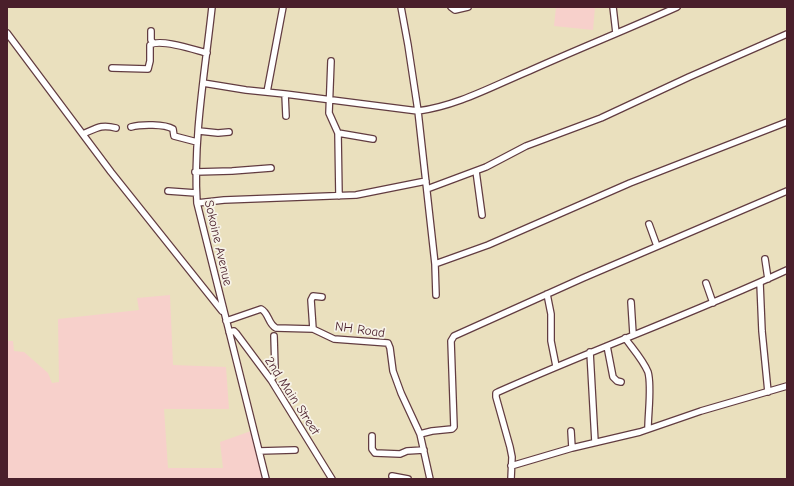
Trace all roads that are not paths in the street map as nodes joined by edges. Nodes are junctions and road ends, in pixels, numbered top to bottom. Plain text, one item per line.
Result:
1 (212, 7) edge
2 (283, 7) edge
3 (401, 7) edge
4 (451, 7) edge
5 (468, 7) edge
6 (614, 7) edge
7 (677, 7) edge
8 (151, 31) dead end
9 (7, 33) edge
10 (616, 33) junction
11 (787, 34) edge
12 (154, 43) junction
13 (207, 53) junction
14 (332, 61) dead end
15 (112, 68) dead end
16 (203, 83) junction
17 (267, 92) junction
18 (285, 94) junction
19 (329, 100) junction
20 (418, 111) junction
21 (286, 116) dead end
22 (787, 122) edge
23 (131, 127) dead end
24 (116, 128) dead end
25 (198, 131) junction
26 (229, 132) dead end
27 (338, 132) junction
28 (83, 134) junction
29 (373, 139) dead end
30 (197, 142) junction
31 (272, 168) dead end
32 (476, 171) junction
33 (195, 172) junction
34 (426, 181) junction
35 (427, 189) junction
36 (168, 191) dead end
37 (787, 191) edge
38 (196, 193) junction
39 (339, 196) junction
40 (197, 203) junction
41 (482, 215) dead end
42 (649, 224) dead end
43 (657, 246) junction
44 (765, 258) dead end
45 (435, 264) junction
46 (787, 270) edge
47 (768, 279) junction
48 (706, 283) dead end
49 (760, 283) junction
50 (547, 294) junction
51 (436, 295) dead end
52 (322, 297) dead end
53 (631, 302) dead end
54 (713, 303) junction
55 (223, 312) junction
56 (226, 321) junction
57 (313, 329) junction
58 (229, 332) junction
59 (633, 334) junction
60 (274, 336) dead end
61 (625, 338) junction
62 (606, 346) junction
63 (590, 352) junction
64 (556, 366) junction
65 (271, 380) junction
66 (621, 382) dead end
67 (787, 386) edge
68 (768, 392) junction
69 (648, 429) junction
70 (571, 431) dead end
71 (420, 434) junction
72 (372, 436) dead end
73 (595, 442) junction
74 (572, 448) junction
75 (295, 450) dead end
76 (424, 450) junction
77 (259, 451) junction
78 (511, 466) junction
79 (392, 476) dead end
80 (266, 479) edge
81 (332, 479) edge
82 (408, 479) edge
83 (430, 479) edge
84 (511, 479) edge

1 - 13 street, Sokoine Avenue
2 - 17 street
3 - 20 street
4 - 5 street
6 - 10 street
7 - 10 street
8 - 12 street
9 - 28 street
10 - 20 street
11 - 32 street
12 - 13 street
12 - 15 street
13 - 16 street, Sokoine Avenue
14 - 19 street
16 - 17 street
16 - 25 street, Sokoine Avenue
17 - 18 street
18 - 19 street
18 - 21 street
19 - 20 street
19 - 27 street
20 - 34 street
22 - 45 street
23 - 30 street
24 - 28 street
25 - 26 street
25 - 30 street, Sokoine Avenue
27 - 29 street
27 - 39 street
28 - 55 street
30 - 33 street, Sokoine Avenue
31 - 33 street
32 - 35 street
32 - 41 street
33 - 38 street, Sokoine Avenue
34 - 35 street
34 - 39 street
35 - 45 street
36 - 38 street
37 - 43 street
38 - 40 street, Sokoine Avenue
39 - 40 street
40 - 55 street, Sokoine Avenue
42 - 43 street
43 - 50 street
44 - 47 street
45 - 51 street
46 - 47 street
47 - 49 street
48 - 54 street
49 - 54 street
49 - 68 street
50 - 64 street
50 - 71 street
52 - 57 street
53 - 59 street
54 - 59 street
55 - 56 street, Sokoine Avenue
56 - 57 street, NH Road
56 - 58 street, Sokoine Avenue
57 - 71 street, NH Road
58 - 65 street, 2nd Main Street
58 - 77 street, Sokoine Avenue
59 - 61 street
60 - 65 street
61 - 62 street
61 - 69 street
62 - 63 street
62 - 66 street
63 - 64 street
63 - 73 street
64 - 78 street
65 - 81 street, 2nd Main Street
67 - 68 street
68 - 69 street
69 - 73 street
70 - 74 street
71 - 76 street, NH Road
72 - 76 street
73 - 74 street
74 - 78 street
75 - 77 street
76 - 83 street, NH Road
77 - 80 street, Sokoine Avenue
78 - 84 street
79 - 82 street

